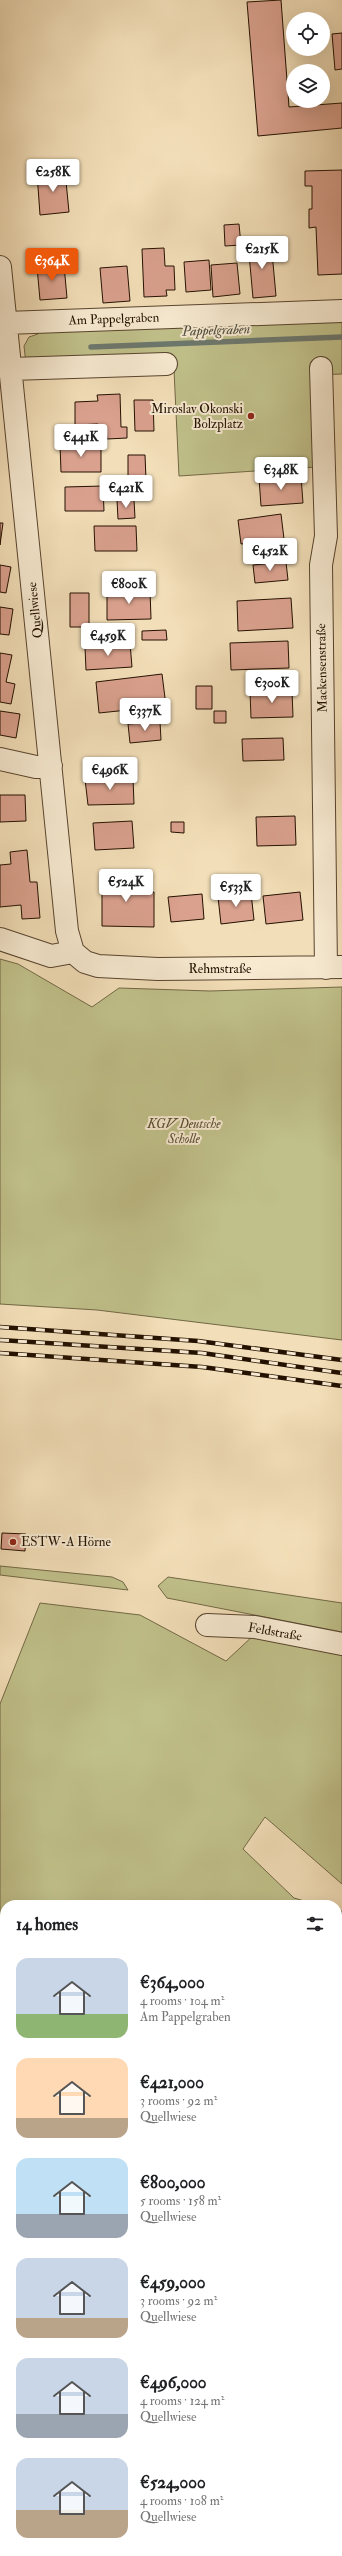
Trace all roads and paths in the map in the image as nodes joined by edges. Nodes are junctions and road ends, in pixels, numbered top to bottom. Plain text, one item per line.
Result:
1 (0, 268) edge
2 (342, 311) edge
3 (6, 323) junction
4 (166, 364) dead end
5 (322, 368) dead end
6 (11, 369) junction
7 (0, 759) edge
8 (51, 766) junction
9 (0, 939) edge
10 (73, 952) junction
11 (334, 968) edge
12 (206, 1625) dead end
13 (342, 1644) edge

1 - 3 street, Quellwiese
2 - 3 street, Am Pappelgraben
3 - 6 street, Quellwiese
4 - 6 street
5 - 11 street, Mackensenstraße
6 - 8 street, Quellwiese
7 - 8 street
8 - 10 street, Quellwiese
9 - 10 street
10 - 11 street, Rehmstraße
12 - 13 street, Feldstraße

